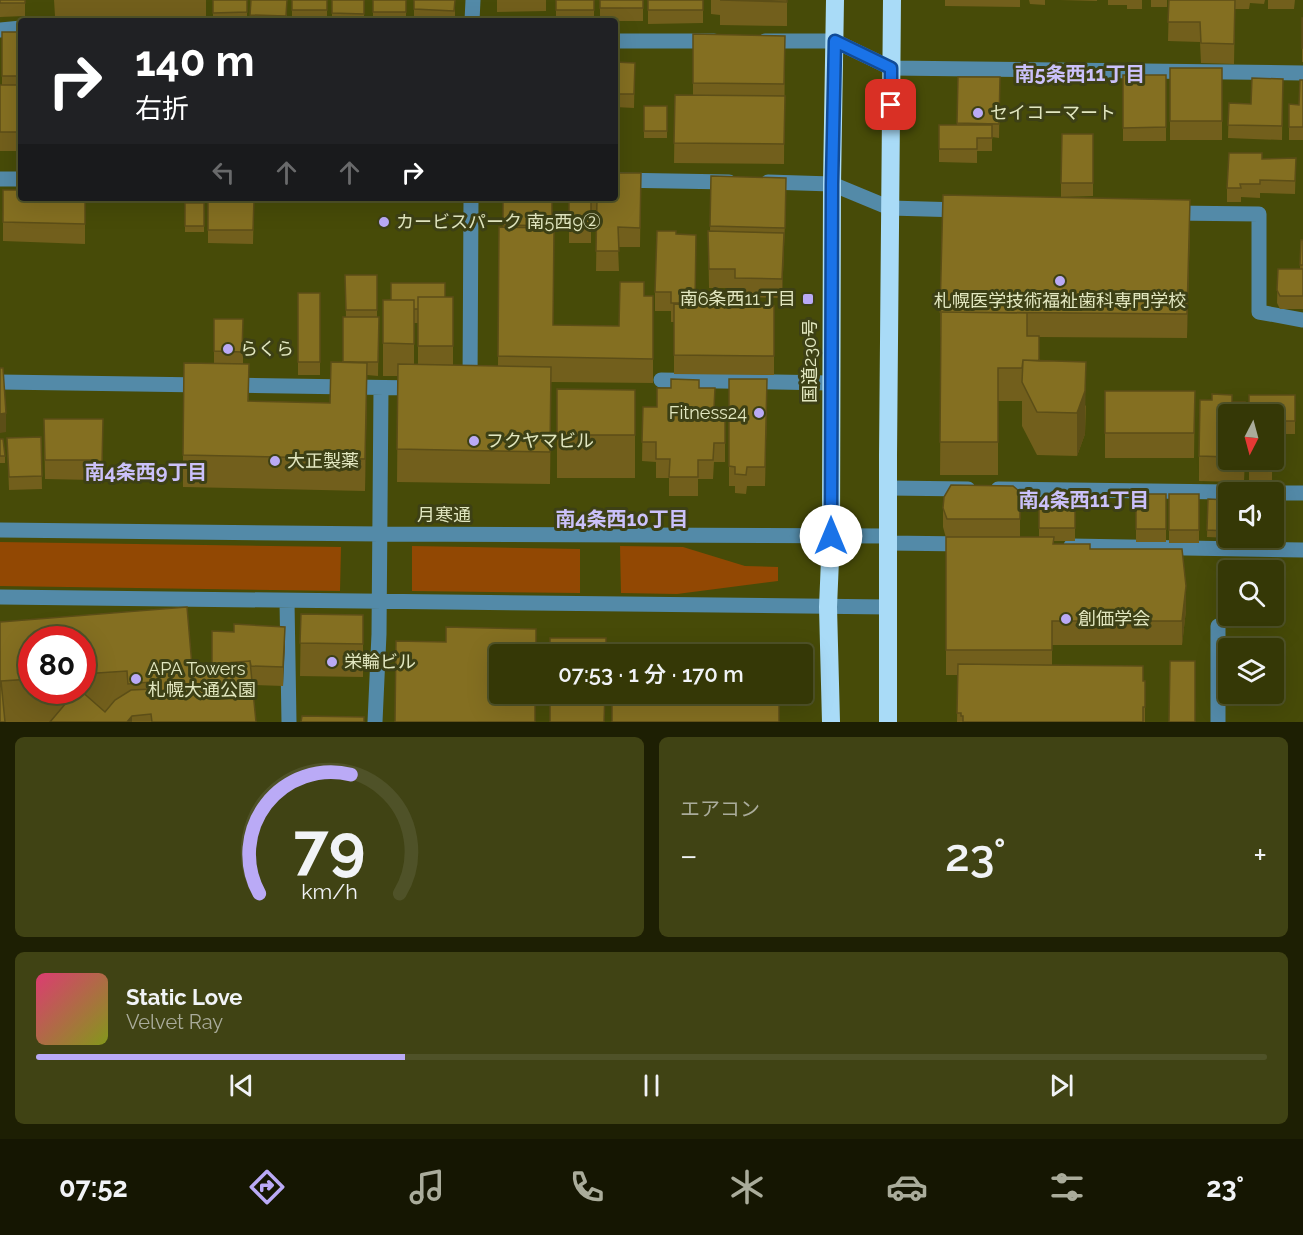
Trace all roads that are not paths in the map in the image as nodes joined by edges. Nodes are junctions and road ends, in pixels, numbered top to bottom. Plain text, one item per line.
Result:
1 (473, 0) edge
2 (836, 0) edge
3 (892, 0) edge
4 (472, 18) edge
5 (18, 28) edge
6 (0, 30) edge
7 (618, 40) edge
8 (728, 41) edge
9 (751, 41) edge
10 (835, 41) junction
11 (891, 68) junction
12 (1303, 73) edge
13 (0, 179) edge
14 (18, 179) edge
15 (618, 180) edge
16 (832, 184) junction
17 (471, 201) edge
18 (890, 208) junction
19 (976, 210) edge
20 (1153, 213) edge
21 (1303, 320) edge
22 (661, 380) dead end
23 (0, 382) edge
24 (831, 383) junction
25 (381, 388) junction
26 (437, 388) edge
27 (459, 389) edge
28 (888, 488) junction
29 (1218, 492) edge
30 (1284, 493) edge
31 (1303, 493) edge
32 (0, 530) edge
33 (380, 534) junction
34 (831, 536) junction
35 (888, 540) junction
36 (984, 545) edge
37 (1055, 546) edge
38 (1303, 550) edge
39 (0, 597) edge
40 (287, 601) junction
41 (379, 602) junction
42 (828, 607) junction
43 (888, 607) junction
44 (1218, 626) dead end
45 (289, 722) edge
46 (375, 722) edge
47 (831, 722) edge
48 (888, 722) edge
49 (1218, 722) edge

1 - 4 street
2 - 10 highway, 国道230号
3 - 11 highway
5 - 6 street
7 - 8 street
9 - 10 street
10 - 11 street
10 - 16 highway, 国道230号
11 - 12 street
11 - 18 highway
13 - 14 street
15 - 16 street
16 - 18 street
16 - 24 highway, 国道230号
17 - 27 street
18 - 19 street
18 - 28 highway
20 - 21 street
22 - 24 street
23 - 25 street
24 - 34 highway, 国道230号
25 - 26 street
25 - 33 street
28 - 29 street
28 - 35 highway
30 - 31 street
32 - 33 street, 月寒通
33 - 34 street, 月寒通
33 - 41 street
34 - 35 street, 月寒通
34 - 42 highway, 国道230号
35 - 36 street, 月寒通
35 - 43 highway
37 - 38 street
39 - 40 street
40 - 41 street
40 - 45 street
41 - 42 street
41 - 46 street
42 - 43 street
42 - 47 highway, 国道230号
43 - 48 highway
44 - 49 street

